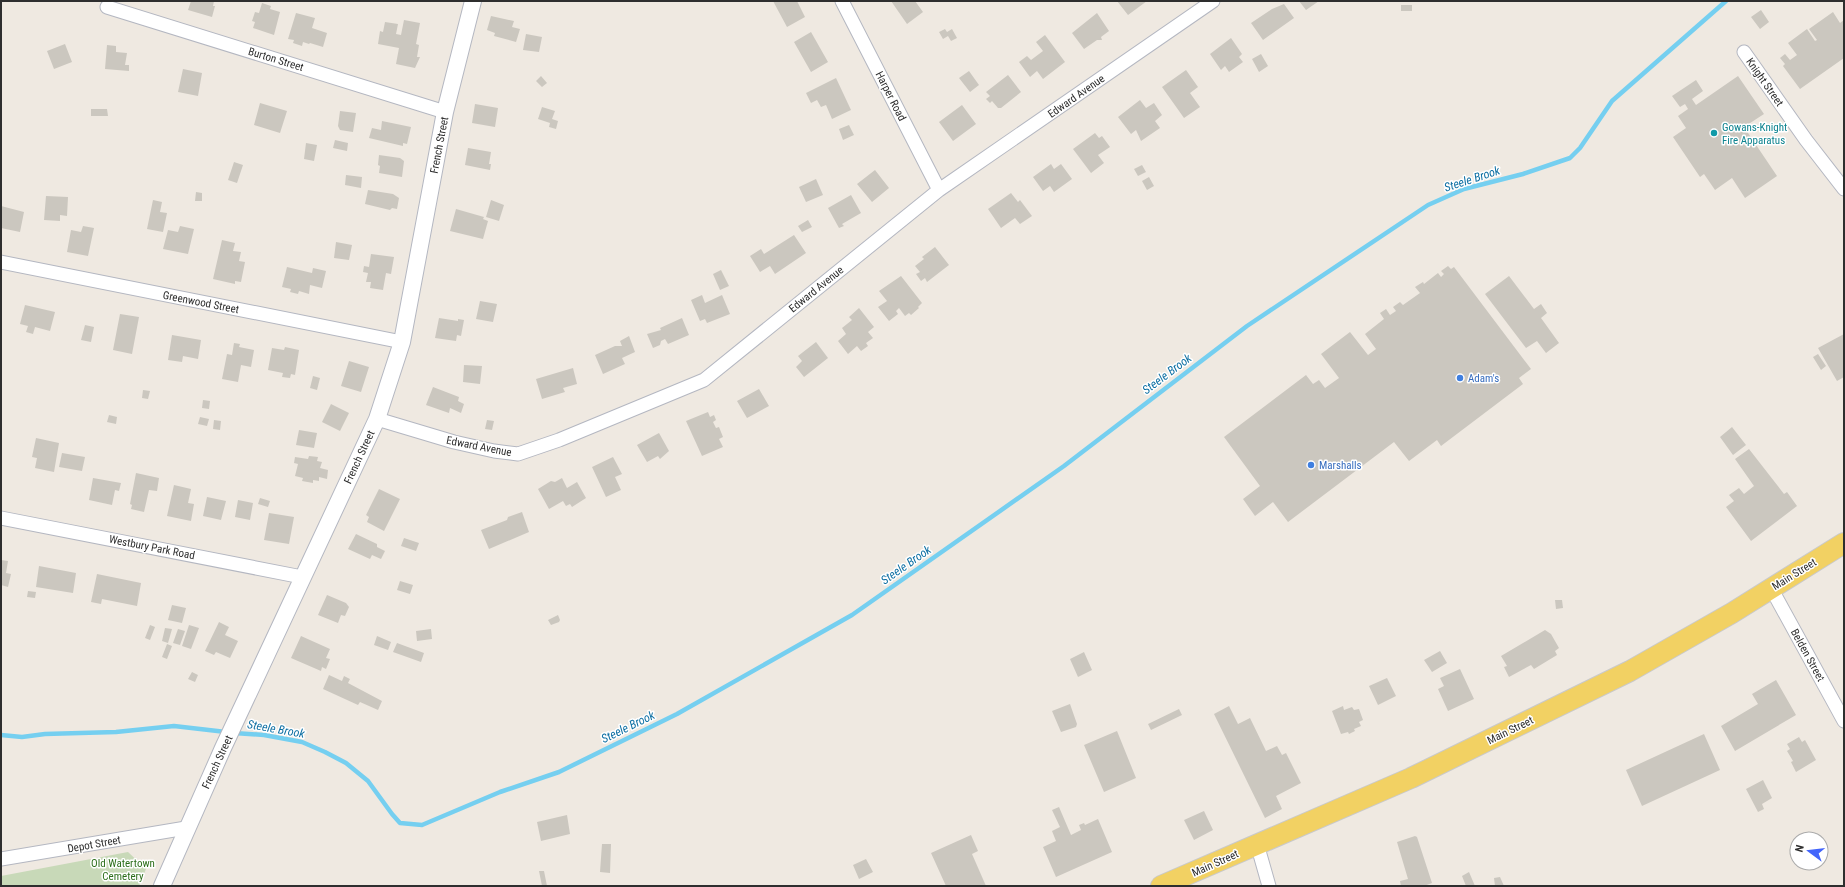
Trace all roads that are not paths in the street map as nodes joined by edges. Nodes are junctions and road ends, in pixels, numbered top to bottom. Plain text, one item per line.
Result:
1 (473, 1) edge
2 (842, 1) edge
3 (1213, 1) edge
4 (107, 7) dead end
5 (1744, 52) dead end
6 (445, 112) junction
7 (1844, 189) edge
8 (939, 190) junction
9 (1, 262) edge
10 (402, 342) junction
11 (377, 419) junction
12 (1, 518) edge
13 (1844, 543) edge
14 (302, 577) junction
15 (1772, 588) junction
16 (1844, 721) edge
17 (186, 828) junction
18 (1257, 844) junction
19 (1, 859) edge
20 (162, 886) edge
21 (1161, 886) edge
22 (1269, 886) edge

1 - 6 street, French Street
2 - 8 street, Harper Road
3 - 8 street, Edward Avenue
4 - 6 street, Burton Street
5 - 7 street, Knight Street
6 - 10 street, French Street
8 - 11 street, Edward Avenue
9 - 10 street, Greenwood Street
10 - 11 street, French Street
11 - 14 street, French Street
12 - 14 street, Westbury Park Road
13 - 15 main road, Main Street
14 - 17 street, French Street
15 - 16 street, Belden Street
15 - 18 main road, Main Street
17 - 19 street, Depot Street
17 - 20 street, French Street
18 - 21 main road, Main Street
18 - 22 street

